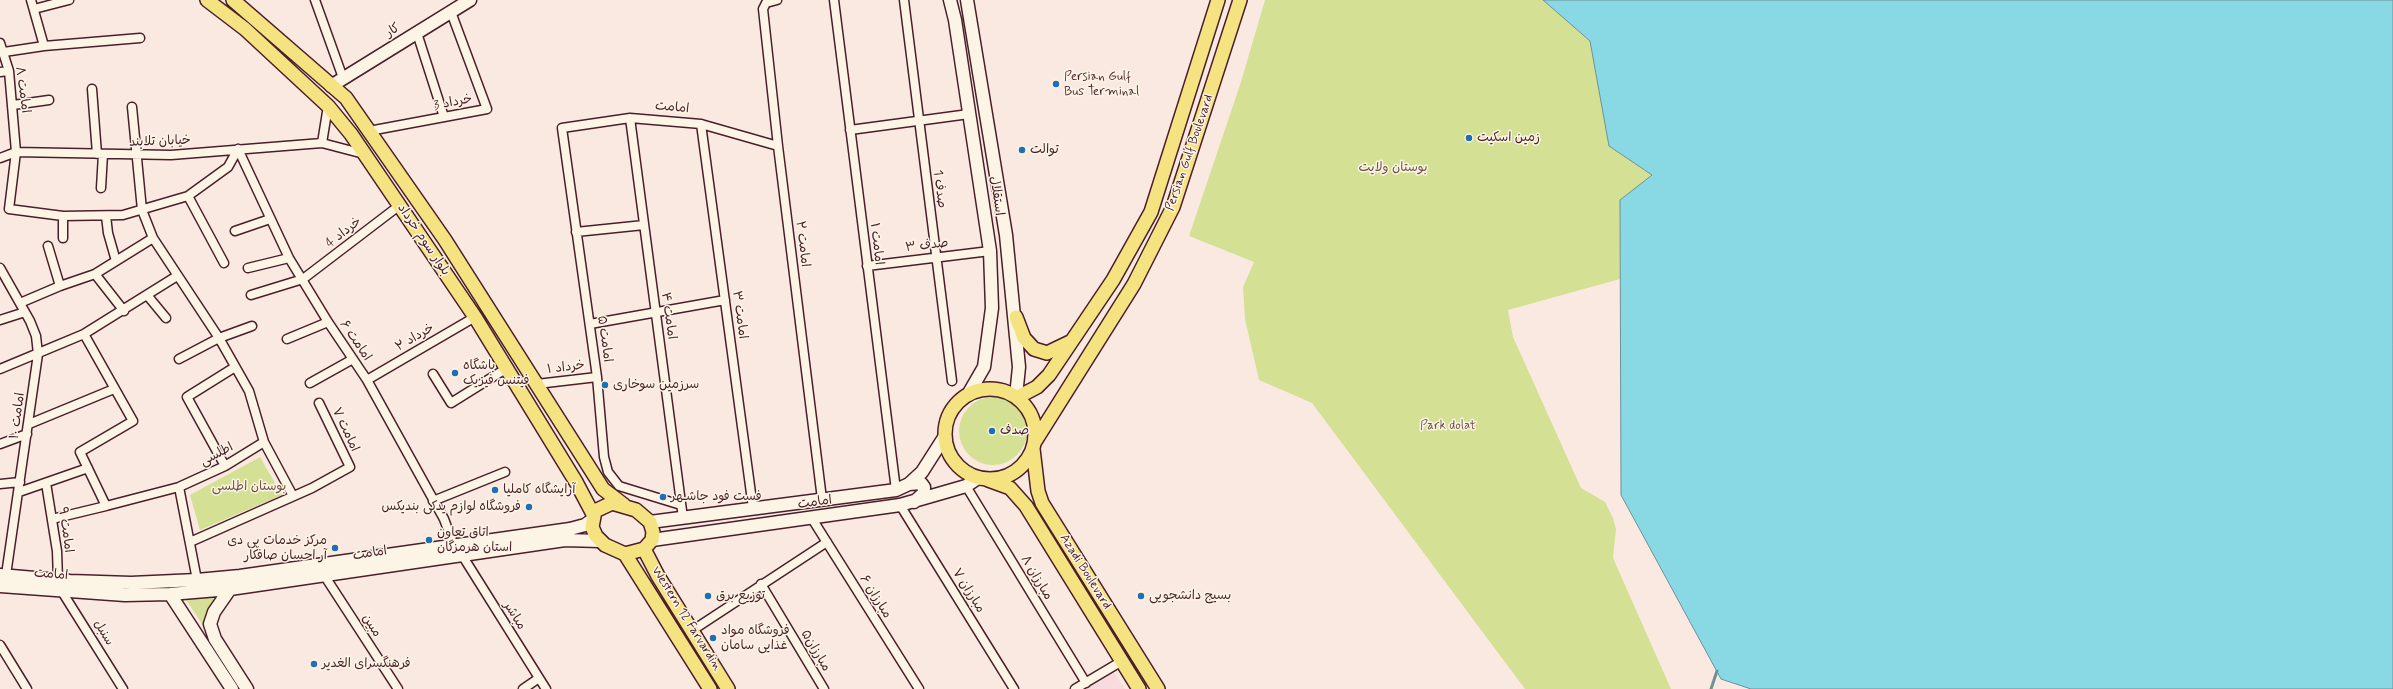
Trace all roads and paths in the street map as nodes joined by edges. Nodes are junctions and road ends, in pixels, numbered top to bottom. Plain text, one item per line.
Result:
1 (31, 0) edge
2 (69, 0) edge
3 (207, 0) edge
4 (233, 0) edge
5 (315, 0) edge
6 (470, 0) edge
7 (777, 0) edge
8 (834, 0) edge
9 (904, 0) edge
10 (950, 0) edge
11 (967, 0) edge
12 (1218, 0) edge
13 (1240, 0) edge
14 (34, 9) junction
15 (451, 12) junction
16 (417, 33) junction
17 (140, 38) dead end
18 (0, 43) edge
19 (44, 46) junction
20 (4, 52) junction
21 (9, 70) junction
22 (0, 72) edge
23 (343, 78) junction
24 (331, 86) junction
25 (92, 89) dead end
26 (49, 100) dead end
27 (13, 105) junction
28 (328, 106) junction
29 (132, 107) dead end
30 (969, 114) junction
31 (444, 117) junction
32 (630, 118) junction
33 (919, 121) junction
34 (701, 124) junction
35 (562, 128) joint
36 (850, 130) junction
37 (369, 131) junction
38 (322, 143) junction
39 (778, 146) junction
40 (238, 149) junction
41 (16, 152) junction
42 (100, 154) junction
43 (364, 154) junction
44 (135, 156) junction
45 (0, 158) edge
46 (101, 188) dead end
47 (188, 196) junction
48 (400, 205) junction
49 (9, 209) junction
50 (142, 210) junction
51 (0, 211) edge
52 (63, 216) junction
53 (106, 216) junction
54 (270, 219) junction
55 (644, 225) junction
56 (235, 231) dead end
57 (576, 232) junction
58 (63, 238) dead end
59 (153, 238) junction
60 (48, 246) dead end
61 (990, 251) junction
62 (936, 257) junction
63 (289, 258) junction
64 (116, 261) junction
65 (224, 264) dead end
66 (867, 266) junction
67 (0, 268) edge
68 (248, 268) dead end
69 (95, 274) junction
70 (177, 276) junction
71 (303, 279) junction
72 (4, 282) edge
73 (60, 286) junction
74 (147, 295) junction
75 (251, 295) dead end
76 (725, 300) junction
77 (20, 303) junction
78 (124, 311) junction
79 (25, 312) junction
80 (656, 313) junction
81 (475, 317) junction
82 (1016, 317) junction
83 (166, 318) dead end
84 (0, 320) edge
85 (328, 322) junction
86 (590, 324) junction
87 (252, 326) dead end
88 (84, 334) junction
89 (219, 338) junction
90 (287, 339) dead end
91 (1073, 340) junction
92 (38, 354) junction
93 (179, 359) dead end
94 (353, 359) junction
95 (235, 367) junction
96 (507, 368) junction
97 (0, 369) edge
98 (433, 374) dead end
99 (597, 377) junction
100 (367, 380) junction
101 (952, 381) dead end
102 (310, 383) dead end
103 (537, 384) junction
104 (114, 389) junction
105 (969, 393) junction
106 (1017, 397) junction
107 (319, 403) dead end
108 (29, 424) junction
109 (27, 434) junction
110 (945, 436) junction
111 (264, 442) junction
112 (0, 444) edge
113 (1034, 445) junction
114 (225, 466) junction
115 (88, 468) junction
116 (589, 468) junction
117 (505, 472) dead end
118 (982, 478) junction
119 (20, 482) junction
120 (46, 482) junction
121 (576, 482) junction
122 (0, 484) edge
123 (909, 484) junction
124 (966, 486) junction
125 (179, 487) junction
126 (896, 490) junction
127 (18, 492) junction
128 (293, 496) junction
129 (822, 500) junction
130 (433, 501) junction
131 (913, 502) junction
132 (624, 505) junction
133 (900, 505) junction
134 (106, 506) junction
135 (753, 508) junction
136 (682, 511) junction
137 (811, 517) junction
138 (593, 518) junction
139 (52, 519) junction
140 (650, 522) junction
141 (600, 541) junction
142 (190, 542) junction
143 (826, 542) junction
144 (648, 545) junction
145 (458, 551) junction
146 (625, 554) junction
147 (324, 575) junction
148 (658, 576) junction
149 (2, 579) edge
150 (197, 580) junction
151 (761, 584) junction
152 (60, 585) junction
153 (646, 586) junction
154 (230, 589) junction
155 (170, 594) junction
156 (693, 630) junction
157 (0, 646) edge
158 (1122, 661) junction
159 (539, 678) junction
160 (1086, 683) junction
161 (27, 689) edge
162 (123, 689) edge
163 (232, 689) edge
164 (247, 689) edge
165 (398, 689) edge
166 (523, 689) edge
167 (546, 689) edge
168 (710, 689) edge
169 (728, 689) edge
170 (824, 689) edge
171 (919, 689) edge
172 (1014, 689) edge
173 (1075, 689) edge
174 (1139, 689) edge
175 (1158, 689) edge

1 - 14 street
2 - 14 street
3 - 28 main road, بلوار سوم خرداد
4 - 24 main road, بلوار سوم خرداد
5 - 23 street
6 - 15 street, کار
7 - 39 street, امامت ۲
8 - 36 street, امامت ۱
9 - 33 street, صدف 1
10 - 30 street, استقلال
11 - 82 street, استقلال
12 - 91 main road, Persian Gulf Boulevard
13 - 113 main road, Persian Gulf Boulevard
14 - 19 street
15 - 16 street, کار
15 - 31 street, خرداد 3
16 - 23 street, کار
16 - 31 street
17 - 19 street
18 - 20 street, امامت ۸
19 - 20 street
20 - 21 street, امامت ۸
21 - 22 street
21 - 27 street, امامت ۸
23 - 24 street, کار
24 - 37 main road, بلوار سوم خرداد
25 - 42 street
26 - 27 street
27 - 41 street, امامت ۸
28 - 38 street
28 - 43 main road, بلوار سوم خرداد
29 - 44 street
30 - 33 street
30 - 61 street, استقلال
31 - 37 street, خرداد 3
32 - 34 street, امامت
32 - 35 street, امامت
32 - 55 street, امامت ۴
33 - 36 street
33 - 62 street, صدف 1
34 - 39 street, امامت
34 - 76 street, امامت ۳
35 - 57 street, امامت ۵
36 - 66 street, امامت ۱
37 - 103 main road, بلوار سوم خرداد
38 - 40 street, خیابان تلابند
38 - 43 street, خیابان تلابند
39 - 129 street, امامت ۲
40 - 44 street, خیابان تلابند
40 - 47 street
40 - 54 street, امامت ۶
41 - 42 street, خیابان تلابند
41 - 45 street, خیابان تلابند
41 - 49 street, امامت ۸
42 - 44 street, خیابان تلابند
42 - 46 street
43 - 48 main road, بلوار سوم خرداد
44 - 50 street
47 - 50 street
47 - 65 street
48 - 71 street, خرداد 4
48 - 81 main road, بلوار سوم خرداد
49 - 51 street
49 - 52 street
50 - 53 street
50 - 59 street
52 - 53 street
52 - 58 street
53 - 64 street
54 - 56 street
54 - 63 street, امامت ۶
55 - 57 street
55 - 80 street, امامت ۴
57 - 86 street, امامت ۵
59 - 64 street
59 - 70 street
60 - 73 street
61 - 62 street, صدف ۳
61 - 105 street, استقلال
62 - 66 street, صدف ۳
62 - 101 street, صدف 1
63 - 68 street
63 - 71 street, امامت ۶
64 - 69 street
66 - 126 street, امامت ۱
67 - 72 street, امامت ۱۰
69 - 73 street
69 - 78 street
70 - 74 street
70 - 89 street
71 - 75 street
71 - 85 street, امامت ۶
72 - 77 street, امامت ۱۰
73 - 77 street
74 - 78 street
74 - 83 street
76 - 80 street
76 - 135 street, امامت ۳
77 - 79 street, امامت ۱۰
78 - 88 street
79 - 84 street
79 - 92 street, امامت ۱۰
80 - 86 street
80 - 136 street, امامت ۴
81 - 96 main road, بلوار سوم خرداد
81 - 100 street, خرداد ۲
82 - 91 main road
82 - 106 street, استقلال
85 - 90 street
85 - 94 street, امامت ۶
86 - 99 street, امامت ۵
87 - 89 street
88 - 92 street
88 - 104 street
89 - 93 street
89 - 95 street
91 - 106 main road, Persian Gulf Boulevard
92 - 97 street
92 - 108 street, امامت ۱۰
94 - 100 street, امامت ۶
94 - 102 street
95 - 111 street
95 - 114 street
96 - 98 street
96 - 121 main road, بلوار سوم خرداد
99 - 103 street, خرداد ۱
99 - 136 street, امامت ۵
100 - 130 street, امامت ۶
103 - 116 main road, بلوار سوم خرداد
104 - 108 street
104 - 115 street
105 - 106 main road
105 - 110 main road
106 - 113 main road
107 - 128 street, امامت ۷
108 - 109 street, امامت ۱۰
109 - 112 street
109 - 119 street, امامت ۱۰
110 - 118 main road
110 - 123 street, امامت
111 - 114 street, اطلسی
111 - 128 street
113 - 118 main road
113 - 175 main road, Azadi Boulevard
114 - 125 street, اطلسی
115 - 120 street
115 - 134 street
116 - 121 main road
116 - 132 main road, بلوار سوم خرداد
117 - 130 street
118 - 124 street, امامت
118 - 158 main road, Azadi Boulevard
119 - 122 street
119 - 127 street, امامت ۱۰
120 - 127 street
120 - 139 street, امامت ۹
121 - 138 main road, بلوار سوم خرداد
123 - 126 street, امامت
123 - 131 street
124 - 131 street, امامت
124 - 160 street, مبارزان ۸
125 - 134 street, اطلسی
125 - 142 street
126 - 129 street, امامت
127 - 149 street, امامت ۱۰
128 - 142 street
129 - 135 street, امامت
130 - 145 street, امامت ۶
131 - 133 street, امامت
132 - 138 main road
132 - 140 main road
133 - 137 street, امامت
133 - 172 street, مبارزان ۷
134 - 139 street, اطلسی
135 - 136 street, امامت
136 - 140 street, امامت
137 - 143 street, مبارزان ۶
137 - 144 street, امامت
138 - 141 main road
138 - 145 street, امامت
139 - 152 street, امامت ۹
140 - 144 main road
141 - 145 street, امامت
141 - 146 main road
142 - 150 street
143 - 151 street
143 - 171 street, مبارزان ۶
144 - 146 main road
144 - 148 main road, Western 12 Farvardin
145 - 147 street, امامت
145 - 150 street, امامت
145 - 159 street, مباشر
146 - 153 main road, Western 12 Farvardin
147 - 154 street, امامت
147 - 165 street, مبین
148 - 153 main road
148 - 156 main road, Western 12 Farvardin
149 - 152 street, امامت
150 - 152 street, امامت
151 - 156 street
151 - 170 street, مبارزان۵
152 - 155 street, امامت
152 - 162 street, سنبل
153 - 168 main road, Western 12 Farvardin
154 - 155 street, امامت
154 - 164 street
155 - 163 street
156 - 169 main road, Western 12 Farvardin
157 - 161 street
158 - 160 street
158 - 174 main road, Azadi Boulevard
159 - 166 street
159 - 167 street, مباشر
160 - 173 street

